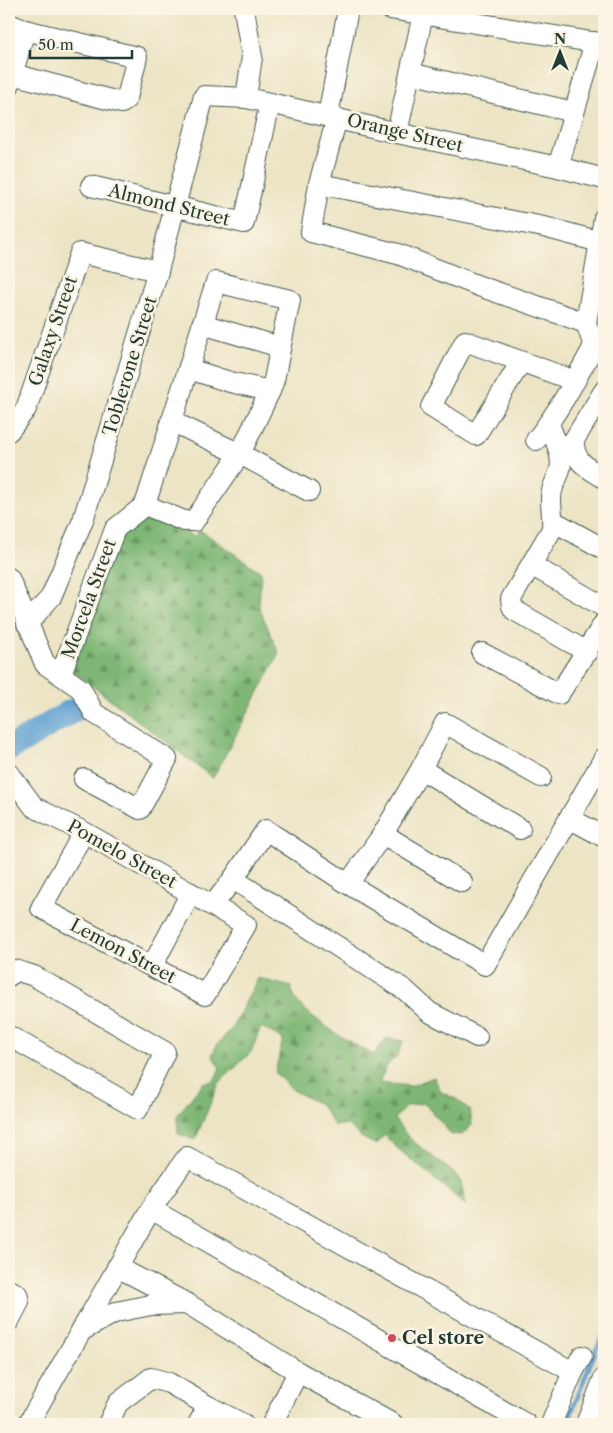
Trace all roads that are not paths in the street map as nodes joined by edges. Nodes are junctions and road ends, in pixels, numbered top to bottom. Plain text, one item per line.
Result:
1 (244, 9) edge
2 (348, 9) edge
3 (390, 9) edge
4 (423, 14) junction
5 (17, 27) edge
6 (600, 43) edge
7 (410, 73) junction
8 (10, 78) edge
9 (204, 96) joint
10 (246, 98) junction
11 (270, 103) junction
12 (574, 112) junction
13 (332, 117) junction
14 (397, 133) junction
15 (558, 167) junction
16 (604, 179) edge
17 (319, 184) junction
18 (92, 186) dead end
19 (174, 206) junction
20 (604, 218) edge
21 (602, 242) edge
22 (158, 271) junction
23 (586, 323) junction
24 (202, 324) junction
25 (280, 347) junction
26 (599, 350) edge
27 (521, 362) junction
28 (189, 369) junction
29 (575, 381) junction
30 (270, 391) junction
31 (604, 391) edge
32 (599, 412) edge
33 (171, 421) junction
34 (549, 424) junction
35 (9, 431) edge
36 (536, 440) dead end
37 (240, 454) junction
38 (604, 478) edge
39 (309, 491) dead end
40 (145, 505) junction
41 (553, 521) junction
42 (604, 549) edge
43 (531, 565) junction
44 (9, 578) edge
45 (604, 607) edge
46 (604, 623) edge
47 (27, 624) junction
48 (587, 652) junction
49 (482, 653) dead end
50 (61, 674) junction
51 (604, 758) edge
52 (421, 769) junction
53 (9, 772) edge
54 (541, 777) dead end
55 (84, 779) dead end
56 (570, 818) junction
57 (520, 829) dead end
58 (84, 832) junction
59 (382, 834) junction
60 (604, 837) edge
61 (233, 879) junction
62 (462, 882) dead end
63 (348, 884) junction
64 (191, 893) junction
65 (213, 905) junction
66 (152, 966) junction
67 (9, 976) edge
68 (205, 995) joint
69 (9, 1036) edge
70 (477, 1037) dead end
71 (151, 1209) junction
72 (117, 1267) junction
73 (9, 1290) edge
74 (188, 1304) junction
75 (9, 1321) edge
76 (82, 1331) junction
77 (298, 1372) junction
78 (604, 1378) edge
79 (208, 1406) junction
80 (28, 1424) edge
81 (108, 1424) edge
82 (198, 1424) edge
83 (243, 1424) edge
84 (272, 1424) edge
85 (392, 1424) edge
86 (526, 1424) edge
87 (552, 1424) edge
88 (586, 1424) edge

1 - 10 street
2 - 13 street
3 - 4 street
4 - 6 street
4 - 7 street
5 - 8 street
5 - 8 street
6 - 12 street
7 - 12 street
7 - 14 street
9 - 10 street, Orange Street
9 - 19 street, Toblerone Street
10 - 11 street, Orange Street
11 - 13 street, Orange Street
11 - 19 street, Almond Street
12 - 15 street
13 - 14 street, Orange Street
13 - 17 street
14 - 15 street, Orange Street
15 - 16 street, Orange Street
17 - 21 street
17 - 23 street
18 - 19 street, Almond Street
19 - 22 street, Toblerone Street
20 - 21 street
21 - 23 street
22 - 35 street, Galaxy Street
22 - 47 street, Toblerone Street
23 - 26 street
24 - 25 street
24 - 25 street
24 - 28 street
25 - 30 street
26 - 29 street
27 - 27 street
27 - 29 street
28 - 30 street
28 - 33 street
29 - 34 street
30 - 37 street
31 - 32 street
32 - 38 street
33 - 37 street
33 - 40 street
34 - 36 street
34 - 41 street
37 - 39 street
37 - 40 street
40 - 50 street, Morcela Street
41 - 42 street
41 - 43 street
43 - 45 street
43 - 48 street
44 - 47 street
46 - 48 street
47 - 50 street
48 - 49 street
50 - 55 street
51 - 56 street
52 - 54 street
52 - 57 street
52 - 59 street
53 - 58 street, Pomelo Street
56 - 60 street
56 - 63 street
58 - 64 street, Pomelo Street
58 - 66 street, Lemon Street
59 - 62 street
59 - 63 street
61 - 63 street
61 - 65 street
61 - 70 street
64 - 65 street, Pomelo Street
64 - 66 street
65 - 68 street, Pomelo Street
66 - 68 street, Lemon Street
67 - 69 street
71 - 72 street
71 - 86 street
71 - 87 street
72 - 74 street
72 - 76 street
73 - 75 street
74 - 76 street
74 - 77 street
76 - 80 street
77 - 84 street
77 - 85 street
78 - 88 street
79 - 81 street
79 - 82 street
79 - 83 street

